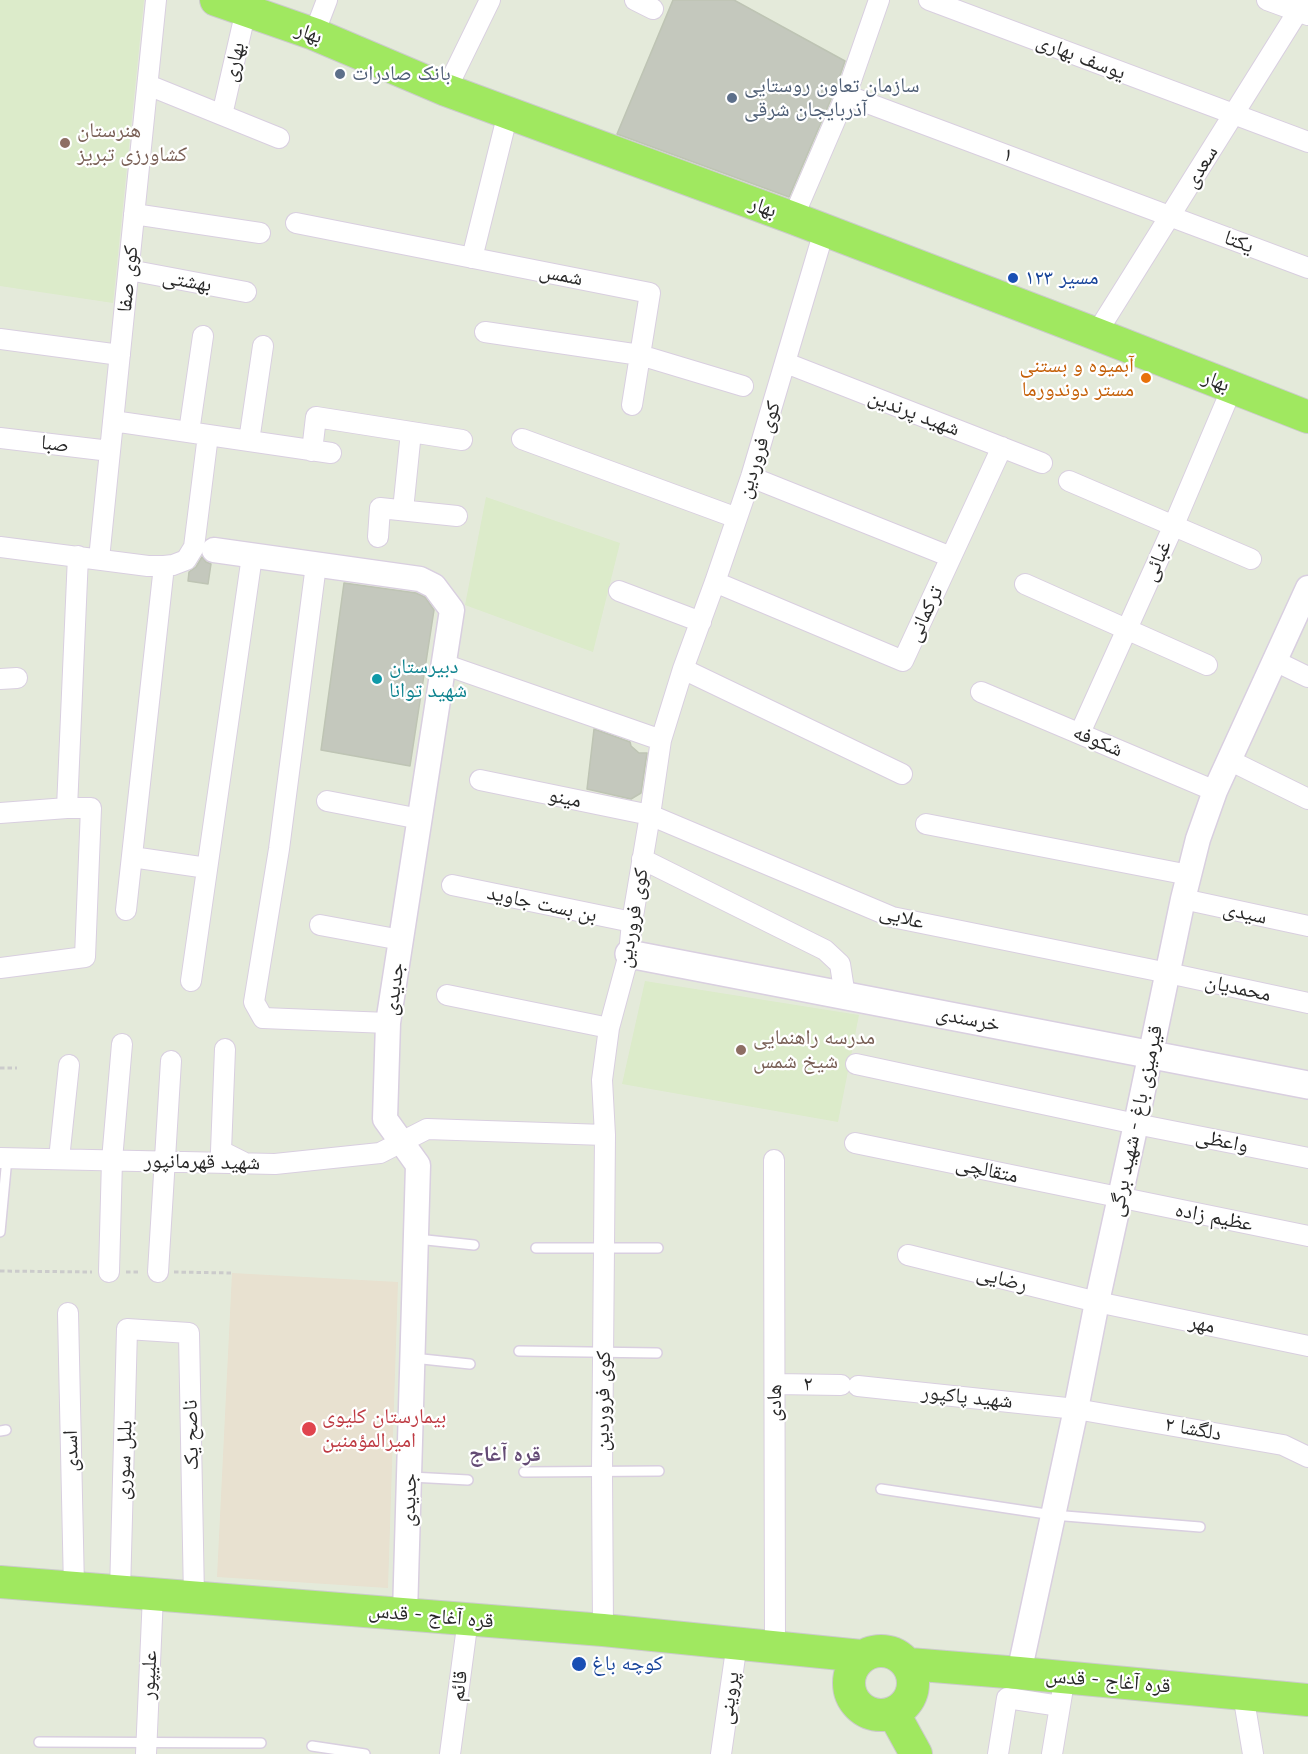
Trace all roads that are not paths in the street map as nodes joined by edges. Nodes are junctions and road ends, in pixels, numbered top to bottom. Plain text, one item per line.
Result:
1 (156, 0) edge
2 (216, 0) edge
3 (327, 0) edge
4 (490, 0) edge
5 (879, 0) edge
6 (929, 0) edge
7 (1267, 0) edge
8 (1304, 9) edge
9 (246, 10) junction
10 (314, 34) junction
11 (148, 85) junction
12 (446, 90) junction
13 (846, 95) junction
14 (508, 113) junction
15 (1234, 114) junction
16 (222, 115) junction
17 (279, 138) dead end
18 (1308, 142) edge
19 (134, 214) junction
20 (1170, 216) junction
21 (793, 218) junction
22 (296, 223) dead end
23 (824, 231) junction
24 (260, 233) dead end
25 (472, 258) junction
26 (1308, 267) edge
27 (129, 270) junction
28 (246, 291) dead end
29 (485, 332) dead end
30 (1096, 333) junction
31 (203, 336) dead end
32 (0, 339) edge
33 (263, 346) dead end
34 (120, 355) junction
35 (640, 355) junction
36 (786, 363) junction
37 (743, 386) dead end
38 (1232, 388) junction
39 (632, 405) dead end
40 (1308, 417) edge
41 (113, 421) junction
42 (411, 432) junction
43 (198, 434) junction
44 (0, 438) edge
45 (522, 439) dead end
46 (462, 440) dead end
47 (249, 441) junction
48 (1002, 447) junction
49 (110, 451) junction
50 (1042, 463) dead end
51 (752, 477) junction
52 (1069, 481) dead end
53 (403, 510) junction
54 (457, 516) dead end
55 (737, 518) junction
56 (1173, 526) junction
57 (378, 537) dead end
58 (0, 547) edge
59 (204, 548) junction
60 (78, 556) junction
61 (252, 556) junction
62 (951, 557) junction
63 (99, 559) junction
64 (1251, 560) dead end
65 (316, 565) junction
66 (156, 566) junction
67 (715, 582) junction
68 (1025, 584) dead end
69 (1308, 588) edge
70 (619, 591) dead end
71 (700, 622) junction
72 (1127, 629) junction
73 (1275, 660) junction
74 (443, 664) junction
75 (1207, 665) dead end
76 (683, 669) junction
77 (1308, 677) edge
78 (981, 692) dead end
79 (1080, 733) junction
80 (661, 740) junction
81 (1229, 760) junction
82 (902, 774) dead end
83 (480, 780) dead end
84 (1215, 791) junction
85 (1308, 799) edge
86 (327, 801) dead end
87 (67, 808) junction
88 (0, 813) edge
89 (650, 815) junction
90 (420, 819) junction
91 (926, 824) dead end
92 (132, 857) junction
93 (642, 859) junction
94 (207, 868) junction
95 (1189, 875) junction
96 (452, 885) dead end
97 (1183, 899) junction
98 (126, 910) dead end
99 (632, 922) junction
100 (320, 925) dead end
101 (1308, 926) edge
102 (401, 940) junction
103 (629, 954) junction
104 (0, 968) edge
105 (1168, 973) junction
106 (191, 981) dead end
107 (447, 994) dead end
108 (846, 996) junction
109 (1308, 1003) edge
110 (388, 1023) junction
111 (609, 1028) junction
112 (122, 1044) dead end
113 (225, 1049) dead end
114 (1150, 1054) junction
115 (171, 1061) dead end
116 (856, 1064) dead end
117 (69, 1065) dead end
118 (1308, 1084) edge
119 (1137, 1124) junction
120 (605, 1135) junction
121 (402, 1142) junction
122 (855, 1143) dead end
123 (4, 1158) edge
124 (1308, 1158) edge
125 (59, 1159) junction
126 (112, 1160) junction
127 (774, 1160) dead end
128 (165, 1161) junction
129 (245, 1163) junction
130 (1120, 1198) junction
131 (0, 1232) edge
132 (1308, 1236) edge
133 (416, 1239) junction
134 (474, 1245) dead end
135 (536, 1248) dead end
136 (605, 1248) junction
137 (658, 1248) dead end
138 (908, 1256) dead end
139 (109, 1272) dead end
140 (158, 1272) dead end
141 (1097, 1302) junction
142 (68, 1313) dead end
143 (128, 1329) joint
144 (1308, 1346) edge
145 (519, 1352) dead end
146 (603, 1352) junction
147 (657, 1353) dead end
148 (412, 1358) junction
149 (470, 1364) dead end
150 (775, 1384) junction
151 (850, 1385) joint
152 (1076, 1409) junction
153 (1308, 1457) edge
154 (602, 1471) junction
155 (659, 1471) dead end
156 (524, 1472) dead end
157 (409, 1477) junction
158 (468, 1480) dead end
159 (881, 1489) dead end
160 (1053, 1515) junction
161 (1200, 1527) dead end
162 (0, 1582) edge
163 (74, 1588) junction
164 (120, 1592) junction
165 (153, 1595) junction
166 (194, 1598) junction
167 (405, 1614) junction
168 (468, 1619) junction
169 (603, 1630) junction
170 (737, 1642) junction
171 (775, 1646) junction
172 (861, 1656) junction
173 (909, 1664) junction
174 (1019, 1673) junction
175 (1062, 1691) junction
176 (1243, 1694) junction
177 (1308, 1700) edge
178 (894, 1714) junction
179 (39, 1742) dead end
180 (261, 1743) dead end
181 (312, 1746) dead end
182 (146, 1749) edge
183 (365, 1754) edge
184 (450, 1754) edge
185 (720, 1754) edge
186 (916, 1754) edge
187 (998, 1754) edge
188 (1052, 1754) edge
189 (1253, 1754) edge

1 - 11 street, کوی صفا
2 - 9 main road, بهار
3 - 10 street
4 - 12 street
5 - 13 street
6 - 15 street, یوسف بهاری
7 - 8 street
8 - 15 street, سعدی
9 - 10 main road, بهار
9 - 16 street, بهاری
10 - 12 main road, بهار
11 - 16 street
11 - 19 street, کوی صفا
12 - 14 main road, بهار
13 - 20 street, ۱
13 - 21 street
14 - 21 main road, بهار
14 - 25 street
15 - 18 street
15 - 20 street, سعدی
16 - 17 street
19 - 24 street
19 - 27 street, کوی صفا
20 - 26 street, یکتا
20 - 30 street, سعدی
21 - 23 main road, بهار
22 - 25 street, شمس
23 - 30 main road, بهار
23 - 36 street, کوی فروردین
25 - 35 street, شمس
27 - 28 street, بهشتی
27 - 34 street, کوی صفا
29 - 35 street
30 - 38 main road, بهار
31 - 43 street
32 - 34 street
33 - 47 street
34 - 41 street, کوی صفا
35 - 37 street
35 - 39 street
36 - 48 street, شهید پرندین
36 - 51 street, کوی فروردین
38 - 40 main road, بهار
38 - 56 street, غبائی
41 - 43 street
41 - 49 street, کوی صفا
42 - 46 street
42 - 47 street
42 - 53 street
43 - 47 street
43 - 59 street
44 - 49 street, صبا
45 - 55 street
48 - 50 street, شهید پرندین
48 - 62 street, ترکمانی
49 - 63 street, کوی صفا
51 - 55 street, کوی فروردین
51 - 62 street
52 - 56 street
53 - 54 street
53 - 57 street
55 - 67 street, کوی فروردین
56 - 64 street
56 - 72 street, غبائی
58 - 60 street
59 - 61 street, جدیدی
59 - 66 street
60 - 63 street
60 - 87 street
61 - 65 street, جدیدی
61 - 94 street
62 - 67 street, ترکمانی
63 - 66 street
65 - 74 street, جدیدی
65 - 110 street
66 - 92 street
67 - 71 street, کوی فروردین
68 - 72 street
69 - 73 street, قیرمیزی باغ - شهید برگی
70 - 71 street
71 - 76 street, کوی فروردین
72 - 75 street
72 - 79 street, غبائی
73 - 77 street
73 - 81 street, قیرمیزی باغ - شهید برگی
74 - 80 street
74 - 90 street, جدیدی
76 - 80 street, کوی فروردین
76 - 82 street
78 - 79 street, شکوفه
79 - 84 street, شکوفه
80 - 89 street, کوی فروردین
81 - 84 street, قیرمیزی باغ - شهید برگی
81 - 85 street
83 - 89 street, مینو
84 - 95 street, قیرمیزی باغ - شهید برگی
86 - 90 street
87 - 88 street
87 - 104 street
89 - 93 street, کوی فروردین
89 - 105 street, علایی
90 - 102 street, جدیدی
91 - 95 street
92 - 94 street
92 - 98 street
93 - 99 street, کوی فروردین
93 - 108 street
94 - 106 street
95 - 97 street, قیرمیزی باغ - شهید برگی
96 - 99 street, بن بست جاوید
97 - 101 street, سیدی
97 - 105 street, قیرمیزی باغ - شهید برگی
99 - 103 street, کوی فروردین
100 - 102 street
102 - 110 street, جدیدی
103 - 108 main road, خرسندی
103 - 111 street, کوی فروردین
105 - 109 street, محمدیان
105 - 114 street, قیرمیزی باغ - شهید برگی
107 - 111 street
108 - 114 main road, خرسندی
110 - 121 street, جدیدی
111 - 120 street, کوی فروردین
112 - 126 street
113 - 129 street
114 - 118 main road, خرسندی
114 - 119 street, قیرمیزی باغ - شهید برگی
115 - 128 street
116 - 119 street, واعظی
117 - 125 street
119 - 124 street, واعظی
119 - 130 street, قیرمیزی باغ - شهید برگی
120 - 121 street, شهید قهرمانپور
120 - 136 street, کوی فروردین
121 - 129 street, شهید قهرمانپور
121 - 133 street, جدیدی
122 - 130 street, متقالچی
123 - 125 street, شهید قهرمانپور
123 - 131 lane
125 - 126 street, شهید قهرمانپور
126 - 128 street, شهید قهرمانپور
126 - 139 street
127 - 150 street, هادی
128 - 129 street, شهید قهرمانپور
128 - 140 street
130 - 132 street, عظیم زاده
130 - 141 street, قیرمیزی باغ - شهید برگی
133 - 134 lane
133 - 148 street, جدیدی
135 - 136 lane
136 - 137 lane
136 - 146 street, کوی فروردین
138 - 141 street, رضایی
141 - 144 street, مهر
141 - 152 street, قیرمیزی باغ - شهید برگی
142 - 163 street, اسدی
143 - 164 street, بلبل سوری
143 - 166 street, ناصح یک
145 - 146 lane
146 - 147 lane
146 - 154 street, کوی فروردین
148 - 149 lane
148 - 157 street, جدیدی
150 - 151 street, ۲
150 - 171 street, هادی
151 - 152 street, شهید پاکپور
152 - 153 street, دلگشا ۲
152 - 160 street, قیرمیزی باغ - شهید برگی
154 - 155 lane
154 - 156 lane
154 - 169 street, کوی فروردین
157 - 158 lane
157 - 167 street, جدیدی
159 - 160 lane
160 - 161 lane
160 - 174 street, قیرمیزی باغ - شهید برگی
162 - 163 main road, قره آغاج - قدس
163 - 164 main road, قره آغاج - قدس
164 - 165 main road, قره آغاج - قدس
165 - 166 main road, قره آغاج - قدس
165 - 182 street, علیپور
166 - 167 main road, قره آغاج - قدس
167 - 168 main road, قره آغاج - قدس
168 - 169 main road, قره آغاج - قدس
168 - 184 street, قائم
169 - 170 main road, قره آغاج - قدس
170 - 171 main road, قره آغاج - قدس
170 - 185 street, پروینی
171 - 172 main road, قره آغاج - قدس
172 - 173 main road
172 - 178 main road
173 - 174 main road, قره آغاج - قدس
173 - 178 main road
174 - 175 main road, قره آغاج - قدس
175 - 176 main road, قره آغاج - قدس
175 - 187 street
175 - 188 street
176 - 177 main road, قره آغاج - قدس
176 - 189 street
178 - 186 main road
179 - 182 lane
180 - 182 lane
181 - 183 lane

